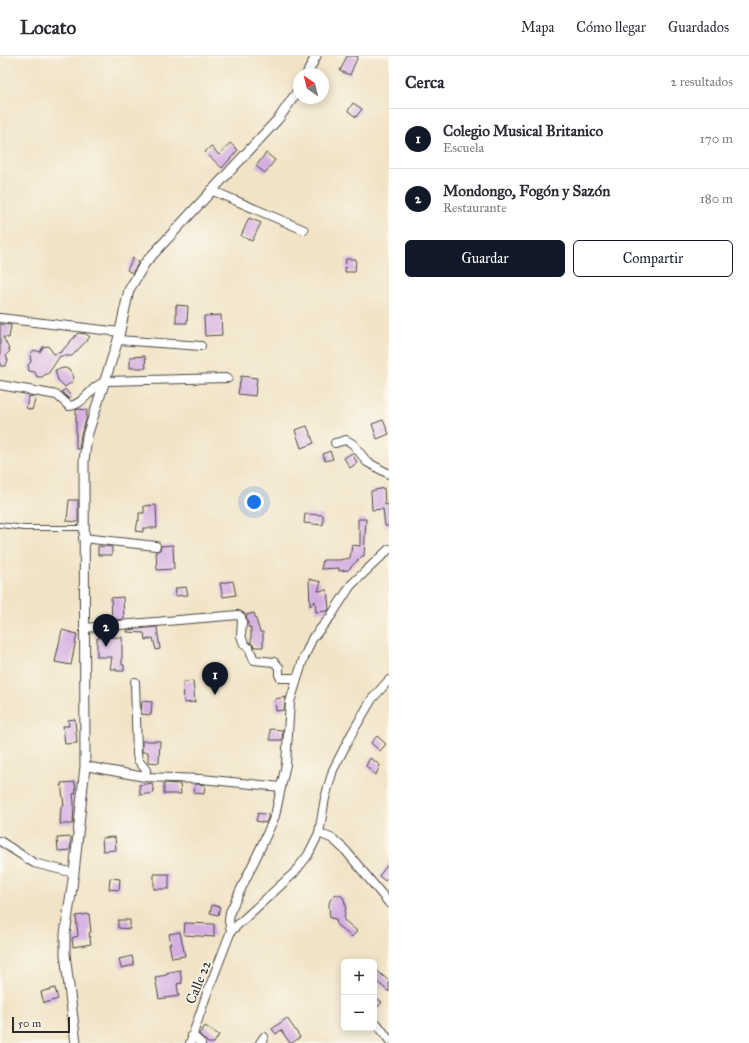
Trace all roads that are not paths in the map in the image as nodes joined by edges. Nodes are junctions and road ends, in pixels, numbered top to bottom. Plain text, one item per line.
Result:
1 (316, 56) edge
2 (310, 68) edge
3 (293, 98) edge
4 (211, 190) junction
5 (304, 230) dead end
6 (0, 318) edge
7 (119, 336) junction
8 (200, 346) dead end
9 (228, 378) dead end
10 (106, 381) junction
11 (0, 385) edge
12 (335, 443) dead end
13 (389, 474) edge
14 (0, 525) edge
15 (83, 528) junction
16 (83, 538) junction
17 (156, 546) dead end
18 (389, 549) edge
19 (84, 628) junction
20 (297, 678) junction
21 (389, 680) edge
22 (135, 682) dead end
23 (85, 766) junction
24 (145, 777) junction
25 (281, 787) junction
26 (319, 833) junction
27 (0, 841) edge
28 (74, 873) junction
29 (389, 902) edge
30 (232, 931) junction
31 (378, 1025) dead end
32 (191, 1039) edge
33 (389, 1040) edge
34 (76, 1043) edge
35 (201, 1043) edge

1 - 2 street
3 - 4 street
4 - 5 street
4 - 7 street
6 - 7 street
7 - 8 street
7 - 10 street
9 - 10 street
10 - 11 street
10 - 15 street
12 - 13 street
14 - 15 lane
15 - 16 street
16 - 17 street
16 - 19 street
18 - 20 street
19 - 20 street
19 - 23 street
20 - 25 street
21 - 26 street
22 - 24 street
23 - 24 street
23 - 28 street
24 - 25 street
25 - 30 street
26 - 29 street
26 - 30 street
27 - 28 street
28 - 34 street
30 - 32 street, Calle 22
31 - 33 street
32 - 35 street

